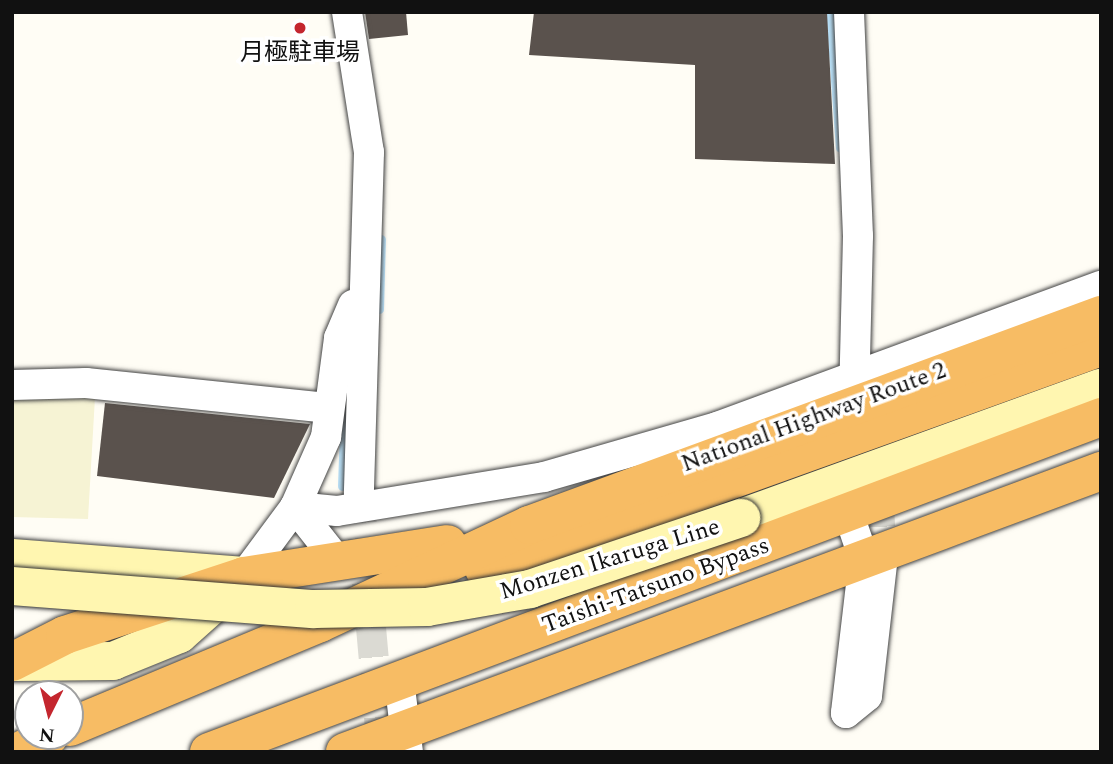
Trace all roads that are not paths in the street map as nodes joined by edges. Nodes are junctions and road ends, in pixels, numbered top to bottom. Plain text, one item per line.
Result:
1 (347, 12) edge
2 (849, 12) edge
3 (362, 282) junction
4 (1101, 286) edge
5 (1101, 315) edge
6 (1101, 347) edge
7 (859, 379) junction
8 (12, 385) edge
9 (1101, 388) edge
10 (327, 408) junction
11 (1101, 417) edge
12 (726, 437) junction
13 (1101, 471) edge
14 (359, 493) tunnel mouth
15 (295, 507) junction
16 (849, 515) junction
17 (528, 525) junction
18 (12, 558) edge
19 (873, 561) junction
20 (340, 564) junction
21 (244, 576) junction
22 (12, 586) edge
23 (320, 623) junction
24 (12, 662) edge
25 (399, 680) junction
26 (84, 721) edge
27 (407, 741) edge
28 (209, 752) edge
29 (345, 752) edge

1 - 3 street
2 - 7 street
3 - 10 street
3 - 14 street
4 - 7 street
5 - 7 highway, National Highway Route 2
6 - 23 highway
7 - 12 highway, National Highway Route 2
8 - 10 street
9 - 22 main road, Monzen Ikaruga Line, bridge
10 - 15 street
11 - 16 highway, Taishi-Tatsuno Bypass
12 - 15 street
12 - 17 highway, National Highway Route 2
13 - 19 highway
15 - 20 street
15 - 21 street
16 - 19 street
16 - 25 highway, Taishi-Tatsuno Bypass
17 - 20 highway
17 - 23 highway
18 - 21 main road
19 - 27 highway
20 - 21 highway
21 - 24 highway
23 - 26 highway
25 - 27 street
25 - 28 highway, Taishi-Tatsuno Bypass
27 - 29 highway

